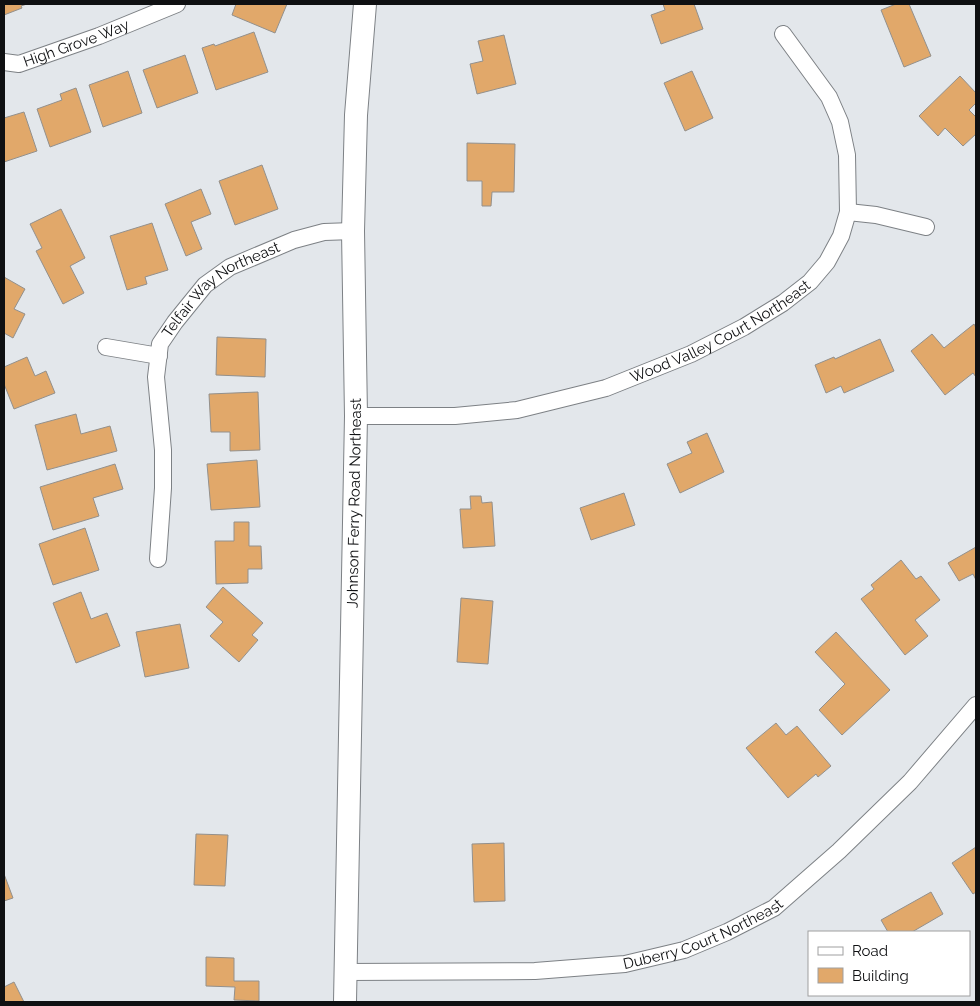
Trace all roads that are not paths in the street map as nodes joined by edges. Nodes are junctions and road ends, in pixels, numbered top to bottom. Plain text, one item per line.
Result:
1 (177, 4) edge
2 (365, 4) edge
3 (783, 34) dead end
4 (4, 62) edge
5 (848, 212) junction
6 (926, 227) dead end
7 (353, 231) junction
8 (106, 347) dead end
9 (159, 356) junction
10 (356, 416) junction
11 (158, 559) dead end
12 (976, 705) edge
13 (345, 972) junction
14 (345, 1002) edge

1 - 4 street, High Grove Way
2 - 7 main road, Johnson Ferry Road Northeast
3 - 5 street, Wood Valley Court Northeast
5 - 6 street
5 - 10 street, Wood Valley Court Northeast
7 - 9 street, Telfair Way Northeast
7 - 10 main road, Johnson Ferry Road Northeast
8 - 9 street
9 - 11 street, Telfair Way Northeast
10 - 13 main road, Johnson Ferry Road Northeast
12 - 13 street, Duberry Court Northeast
13 - 14 main road, Johnson Ferry Road Northeast

